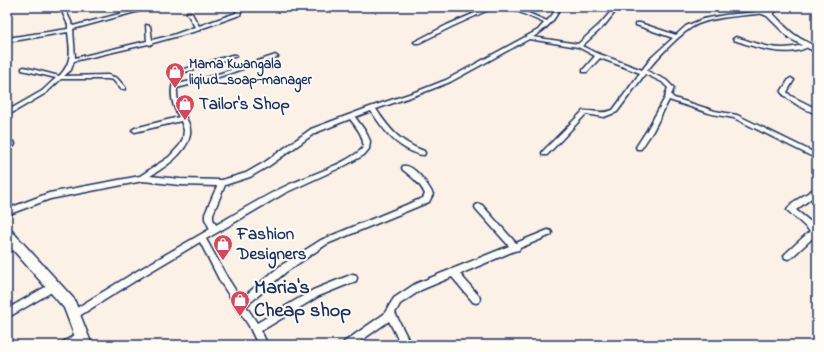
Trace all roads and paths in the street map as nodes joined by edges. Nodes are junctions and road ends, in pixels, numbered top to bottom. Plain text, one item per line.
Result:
1 (62, 7) edge
2 (152, 7) edge
3 (241, 7) edge
4 (494, 7) edge
5 (510, 7) edge
6 (558, 7) edge
7 (617, 7) edge
8 (750, 7) edge
9 (778, 7) edge
10 (189, 13) dead end
11 (767, 13) junction
12 (548, 23) junction
13 (638, 24) dead end
14 (148, 26) dead end
15 (70, 29) junction
16 (198, 29) junction
17 (676, 37) junction
18 (530, 38) junction
19 (736, 39) dead end
20 (7, 40) edge
21 (417, 42) dead end
22 (150, 43) junction
23 (579, 46) junction
24 (806, 46) junction
25 (817, 51) edge
26 (598, 55) junction
27 (234, 56) dead end
28 (275, 57) dead end
29 (72, 60) junction
30 (24, 69) dead end
31 (585, 71) dead end
32 (643, 72) junction
33 (62, 78) junction
34 (791, 80) dead end
35 (175, 87) junction
36 (123, 88) dead end
37 (668, 97) junction
38 (372, 108) junction
39 (817, 112) edge
40 (7, 114) edge
41 (352, 117) junction
42 (183, 118) junction
43 (135, 130) dead end
44 (638, 147) dead end
45 (422, 153) dead end
46 (545, 153) dead end
47 (817, 157) edge
48 (405, 168) dead end
49 (143, 178) junction
50 (222, 183) junction
51 (817, 190) edge
52 (479, 207) dead end
53 (7, 212) edge
54 (214, 229) junction
55 (816, 231) edge
56 (548, 233) dead end
57 (7, 234) edge
58 (201, 237) junction
59 (11, 248) edge
60 (516, 248) junction
61 (788, 256) dead end
62 (453, 272) junction
63 (353, 278) dead end
64 (54, 286) junction
65 (476, 299) dead end
66 (241, 304) junction
67 (390, 313) junction
68 (7, 314) edge
69 (73, 315) junction
70 (256, 329) junction
71 (83, 341) edge
72 (66, 345) edge
73 (263, 345) edge
74 (347, 345) edge
75 (406, 345) edge

1 - 15 street
2 - 15 street
3 - 16 street
4 - 21 street
5 - 12 street
6 - 12 street
7 - 23 street
8 - 11 street
9 - 11 street
10 - 16 street
11 - 17 street
11 - 24 street
12 - 18 street
13 - 17 street
14 - 22 street
15 - 20 street
15 - 29 street
16 - 22 street
17 - 32 street
18 - 23 street
18 - 38 street
19 - 24 street
22 - 29 street
23 - 26 street
24 - 25 street
26 - 31 street
26 - 32 street
27 - 35 street
28 - 35 street
29 - 33 street
30 - 33 street
32 - 37 street
32 - 46 street
33 - 36 street
33 - 40 street
34 - 39 street
35 - 42 street
37 - 44 street
37 - 47 street
38 - 41 street
38 - 45 street
41 - 50 street
41 - 54 street
42 - 43 street
42 - 49 street
48 - 66 street
49 - 50 street
49 - 53 street
50 - 54 street
51 - 55 street
52 - 60 street
54 - 58 street
55 - 61 street
56 - 60 street
57 - 59 street
58 - 66 street
58 - 69 street
59 - 64 street
60 - 62 street
62 - 65 street
62 - 67 street
63 - 70 street
64 - 68 street
64 - 69 street
66 - 70 street
67 - 74 street
67 - 75 street
69 - 71 street
70 - 73 street
71 - 72 street

